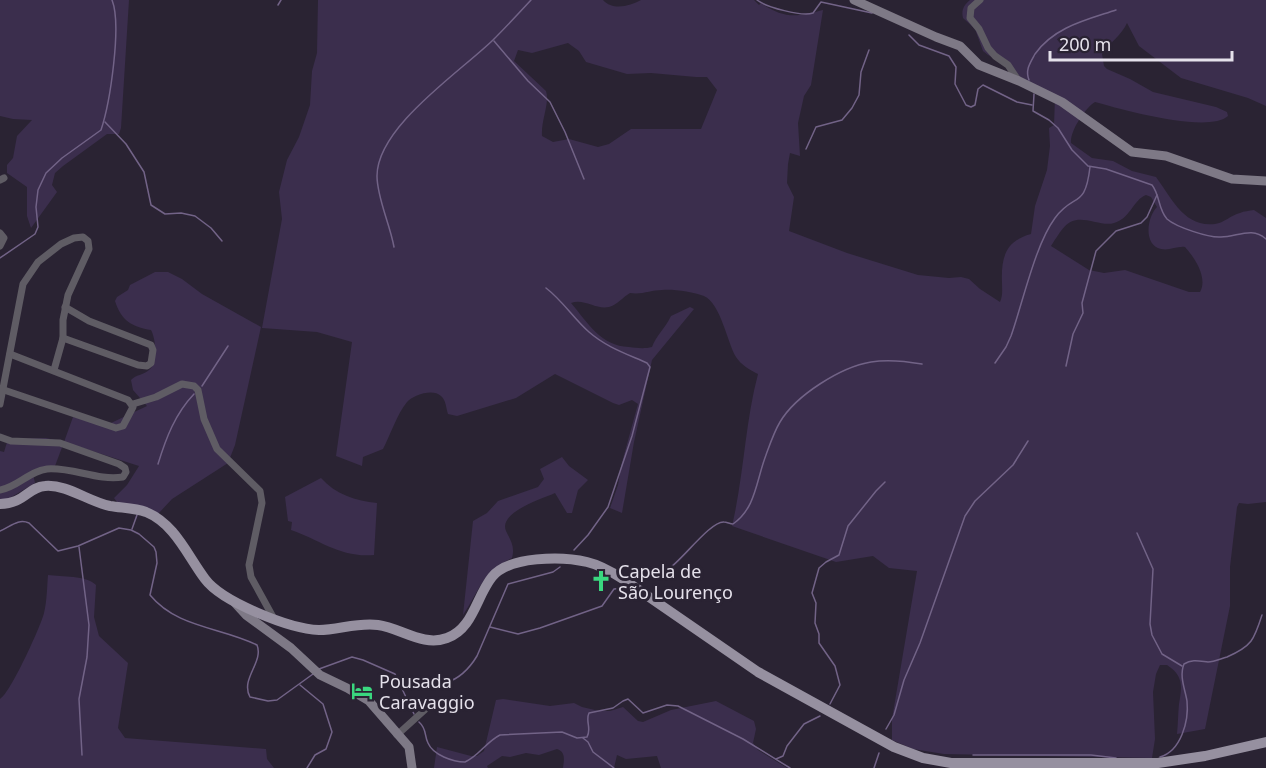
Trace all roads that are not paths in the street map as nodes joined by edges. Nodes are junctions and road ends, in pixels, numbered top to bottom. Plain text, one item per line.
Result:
1 (854, 0) edge
2 (980, 0) edge
3 (1019, 81) junction
4 (1266, 181) edge
5 (0, 233) edge
6 (0, 246) edge
7 (65, 307) junction
8 (63, 338) junction
9 (10, 354) junction
10 (54, 370) junction
11 (4, 390) junction
12 (0, 404) edge
13 (133, 404) junction
14 (0, 437) edge
15 (0, 490) edge
16 (0, 504) edge
17 (235, 603) junction
18 (273, 617) junction
19 (429, 706) dead end
20 (397, 735) junction
21 (1266, 742) edge
22 (967, 763) junction
23 (412, 768) edge
24 (978, 768) edge

1 - 3 street
2 - 3 street
3 - 4 street
5 - 6 street
7 - 8 street
7 - 8 street
7 - 9 street
8 - 10 street
9 - 10 street
9 - 11 street
10 - 13 street
11 - 12 street
11 - 13 street
13 - 18 street
14 - 15 street
16 - 17 main road
17 - 18 main road
17 - 20 street
18 - 22 main road
19 - 20 street
20 - 23 street
21 - 22 main road
22 - 24 street

